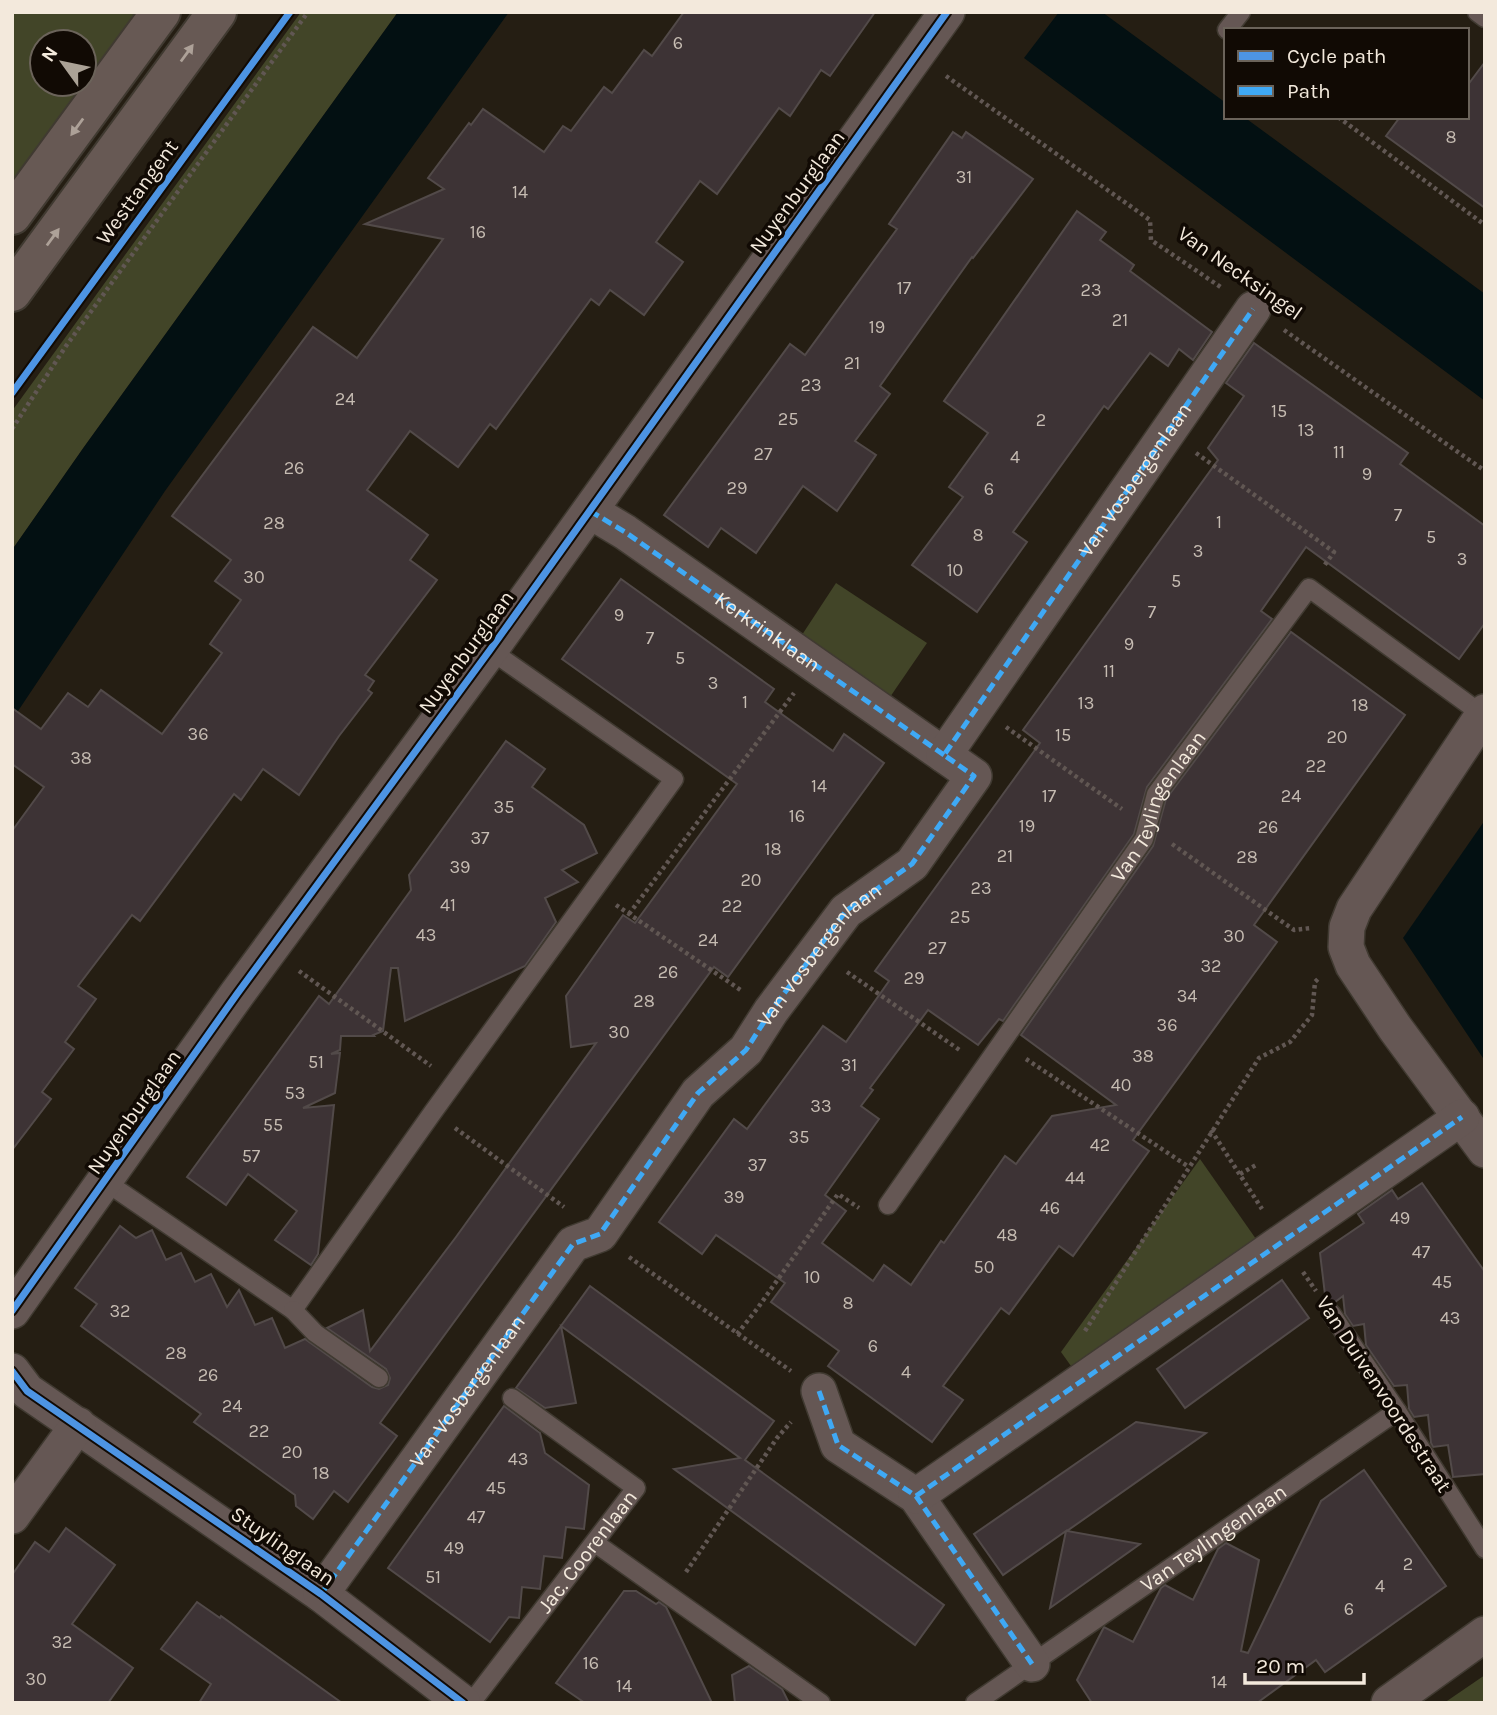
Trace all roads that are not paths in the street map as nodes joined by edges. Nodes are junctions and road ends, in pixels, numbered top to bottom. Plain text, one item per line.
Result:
1 (161, 12) edge
2 (217, 12) edge
3 (947, 12) edge
4 (1241, 12) edge
5 (1477, 12) edge
6 (1485, 18) edge
7 (1229, 28) edge
8 (12, 215) edge
9 (12, 292) edge
10 (1253, 309) road end
11 (590, 511) junction
12 (490, 650) junction
13 (1484, 714) edge
14 (944, 755) junction
15 (1462, 1117) junction
16 (1485, 1150) edge
17 (106, 1182) junction
18 (888, 1205) road end
19 (293, 1310) junction
20 (12, 1311) edge
21 (1331, 1314) road end
22 (12, 1371) edge
23 (379, 1378) dead end
24 (819, 1391) road end
25 (512, 1398) dead end
26 (1397, 1411) junction
27 (78, 1425) junction
28 (916, 1496) junction
29 (12, 1516) edge
30 (595, 1543) junction
31 (1485, 1549) edge
32 (321, 1594) junction
33 (1485, 1634) edge
34 (1032, 1664) junction
35 (463, 1703) edge
36 (471, 1703) edge
37 (821, 1703) edge
38 (975, 1703) edge
39 (1389, 1703) edge

1 -> 8 main road
9 -> 2 main road, Westtangent
3 - 11 street, Nuyenburglaan
4 - 7 lane
5 - 6 lane
10 - 14 street, Van Vosbergenlaan
11 - 12 street, Nuyenburglaan
11 - 14 street, Kerkrinklaan
12 - 17 street, Nuyenburglaan
12 - 19 lane
13 - 15 street
13 - 18 lane, Van Teylingenlaan
14 - 32 street, Van Vosbergenlaan
15 - 16 street
15 - 28 street
17 - 19 lane
17 - 20 street, Nuyenburglaan
19 - 23 lane
21 - 26 lane, Van Duivenvoordestraat
22 - 27 street
24 - 28 street
25 - 30 lane, Jac. Coorenlaan
26 - 31 lane, Van Duivenvoordestraat
26 - 34 lane, Van Teylingenlaan
27 - 29 street
27 - 32 street, Stuylinglaan
28 - 34 street
30 - 36 lane, Jac. Coorenlaan
30 - 37 lane
32 - 35 street, Stuylinglaan
33 - 39 street
34 - 38 lane, Van Teylingenlaan

